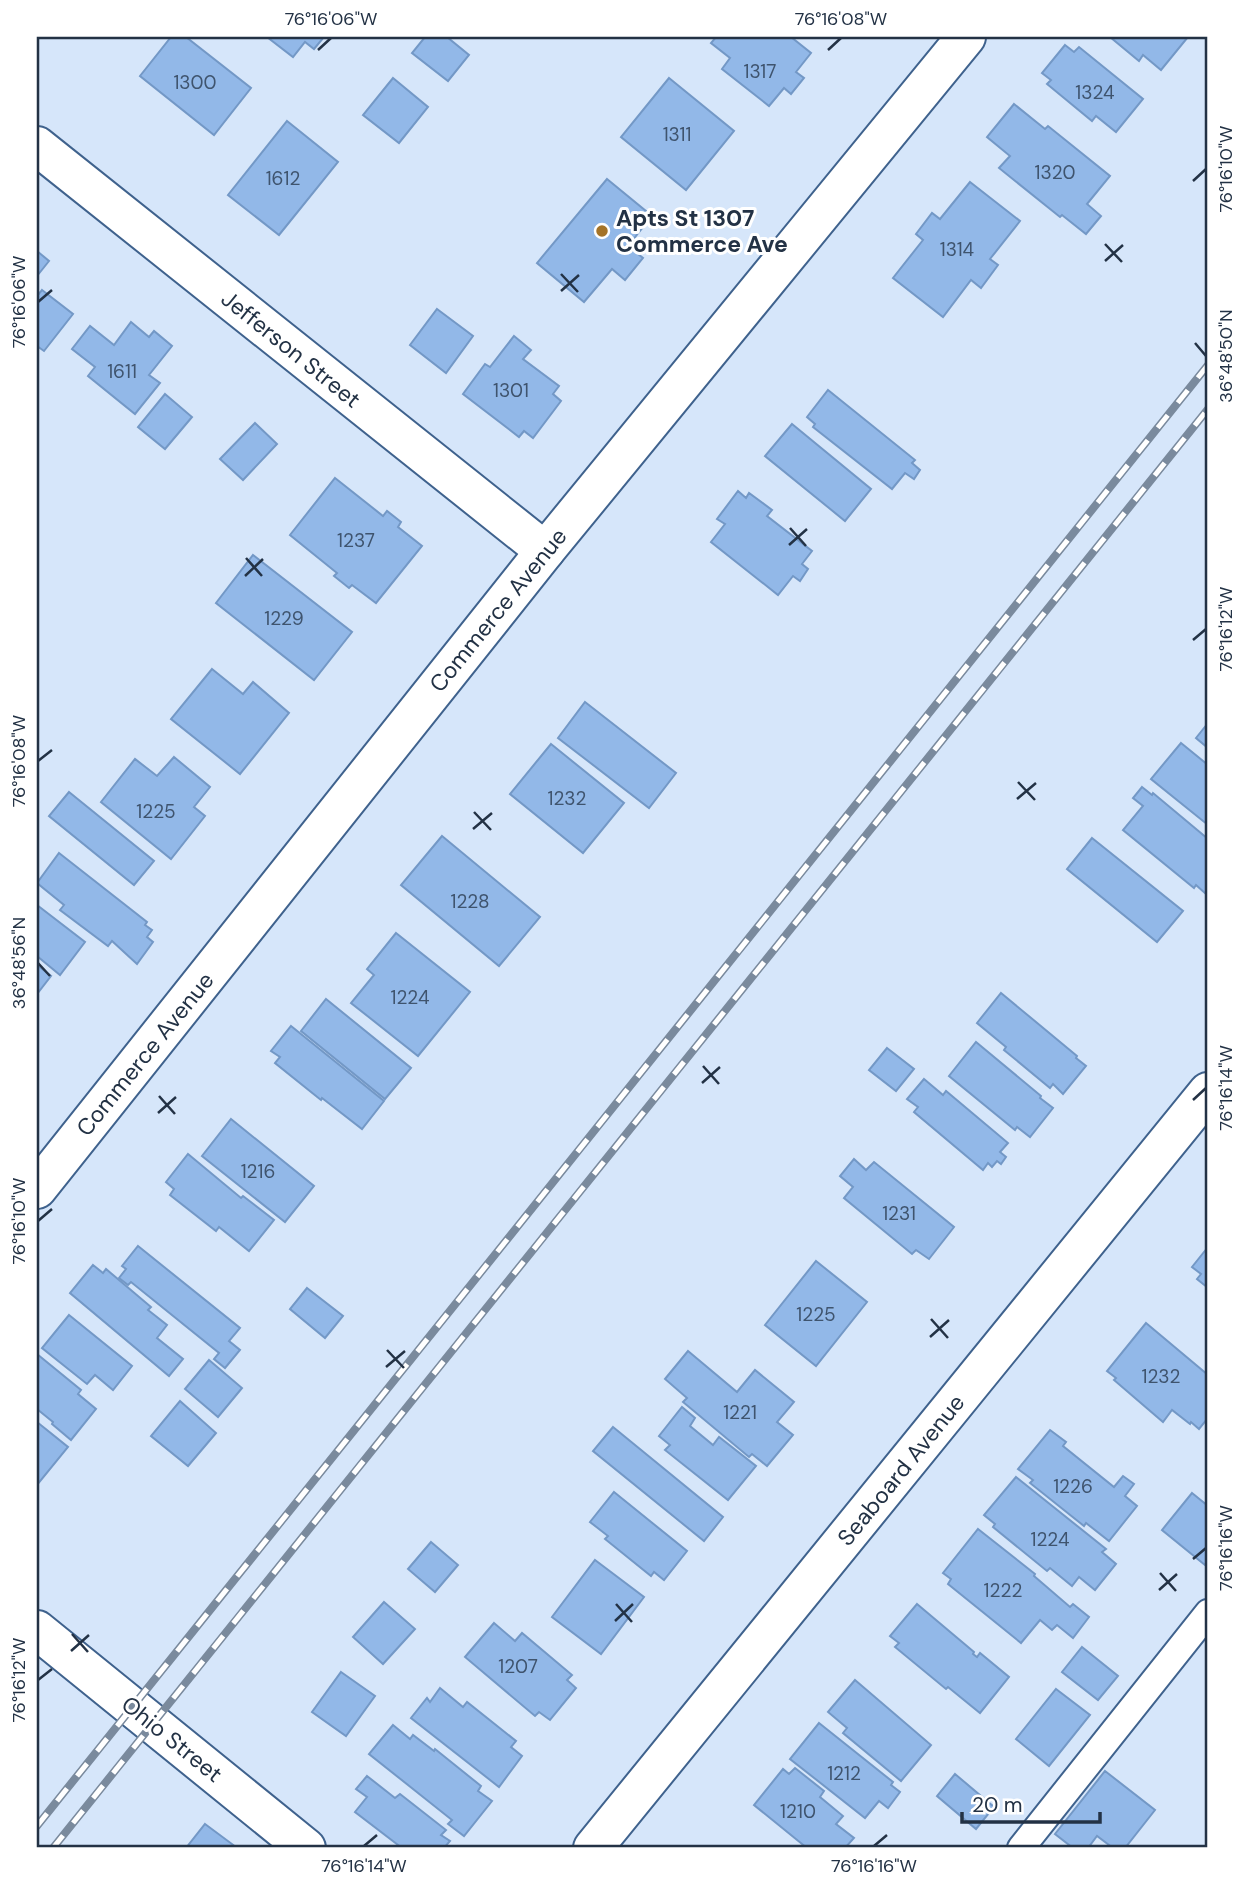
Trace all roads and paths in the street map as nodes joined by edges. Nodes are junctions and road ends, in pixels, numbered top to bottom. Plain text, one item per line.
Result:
1 (966, 37) edge
2 (37, 146) edge
3 (545, 551) junction
4 (1208, 1092) edge
5 (37, 1189) edge
6 (1208, 1613) edge
7 (37, 1630) edge
8 (306, 1848) edge
9 (593, 1848) edge
10 (1021, 1848) edge

1 - 3 street, Commerce Avenue
2 - 3 street, Jefferson Street
3 - 5 street, Commerce Avenue
4 - 9 street, Seaboard Avenue
6 - 10 lane
7 - 8 street, Ohio Street

